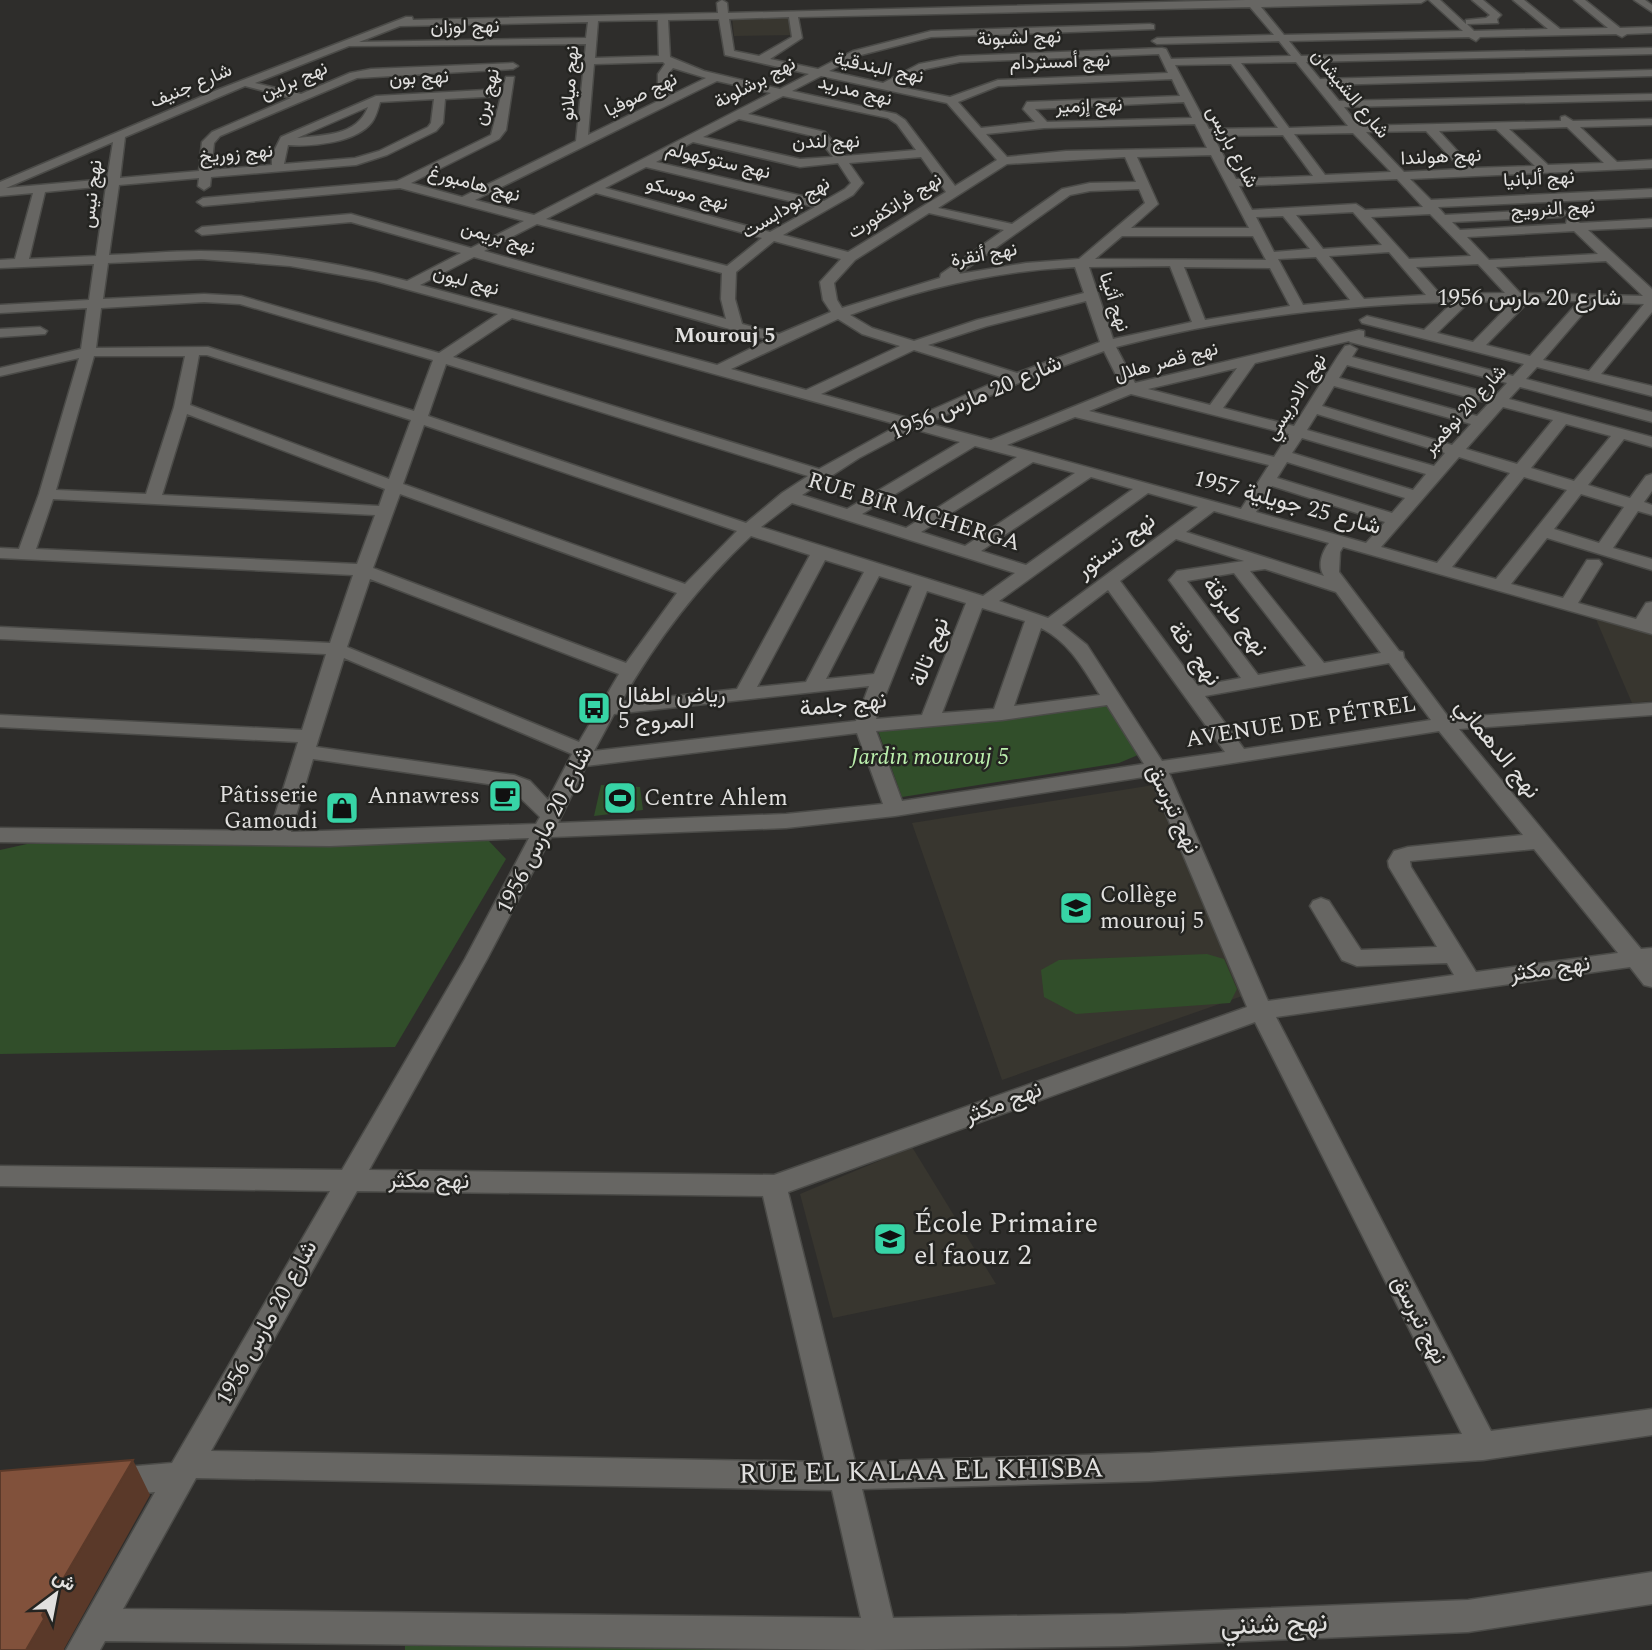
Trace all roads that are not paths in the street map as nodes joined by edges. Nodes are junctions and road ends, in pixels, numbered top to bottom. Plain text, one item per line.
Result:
1 (1421, 0) edge
2 (1434, 0) edge
3 (1477, 0) edge
4 (1518, 0) edge
5 (1579, 0) edge
6 (1639, 0) edge
7 (709, 1) edge
8 (722, 1) edge
9 (735, 1) edge
10 (1252, 1) edge
11 (1374, 1) edge
12 (1138, 2) edge
13 (1315, 2) junction
14 (1003, 9) junction
15 (1652, 9) edge
16 (434, 10) dead end
17 (1383, 10) dead end
18 (922, 11) junction
19 (1322, 11) dead end
20 (793, 14) junction
21 (723, 15) junction
22 (663, 17) junction
23 (593, 18) junction
24 (1459, 22) junction
25 (398, 23) junction
26 (1150, 27) junction
27 (1399, 27) dead end
28 (1652, 30) edge
29 (1618, 31) junction
30 (1558, 32) junction
31 (931, 34) junction
32 (1472, 34) junction
33 (1407, 36) junction
34 (1280, 38) junction
35 (591, 41) junction
36 (516, 43) junction
37 (1020, 43) junction
38 (341, 44) junction
39 (429, 45) junction
40 (1162, 51) junction
41 (1650, 53) edge
42 (1494, 55) junction
43 (1298, 59) junction
44 (590, 61) junction
45 (759, 61) junction
46 (1234, 61) junction
47 (668, 62) junction
48 (513, 66) junction
49 (422, 70) junction
50 (815, 72) junction
51 (1652, 73) edge
52 (1174, 76) junction
53 (1518, 76) junction
54 (715, 78) junction
55 (1317, 82) junction
56 (244, 83) junction
57 (884, 86) junction
58 (508, 92) junction
59 (780, 92) junction
60 (440, 94) junction
61 (300, 97) junction
62 (1652, 97) edge
63 (376, 99) junction
64 (1186, 99) junction
65 (1572, 99) junction
66 (1511, 100) junction
67 (1542, 100) junction
68 (951, 102) junction
69 (664, 103) junction
70 (1336, 104) junction
71 (1558, 112) junction
72 (737, 115) junction
73 (1199, 121) junction
74 (585, 122) junction
75 (1646, 122) edge
76 (1569, 124) junction
77 (1044, 125) junction
78 (618, 126) junction
79 (1499, 126) junction
80 (1429, 127) junction
81 (1356, 129) junction
82 (980, 131) junction
83 (1285, 131) junction
84 (1206, 133) junction
85 (1652, 134) edge
86 (120, 135) junction
87 (690, 138) junction
88 (282, 143) junction
89 (582, 143) junction
90 (1215, 151) junction
91 (923, 153) junction
92 (1129, 153) junction
93 (843, 161) junction
94 (1004, 161) junction
95 (645, 163) junction
96 (1614, 166) junction
97 (1650, 166) edge
98 (1593, 167) junction
99 (278, 168) junction
100 (1545, 169) junction
101 (1471, 173) junction
102 (205, 174) junction
103 (1399, 177) junction
104 (113, 183) junction
105 (1231, 183) junction
106 (400, 184) junction
107 (1530, 185) junction
108 (0, 186) edge
109 (1145, 186) junction
110 (40, 189) junction
111 (594, 190) junction
112 (0, 192) edge
113 (953, 192) junction
114 (1652, 193) edge
115 (1628, 194) junction
116 (1343, 195) junction
117 (1614, 195) junction
118 (463, 201) junction
119 (1152, 204) junction
120 (824, 205) junction
121 (927, 209) junction
122 (1434, 211) junction
123 (1287, 212) junction
124 (1561, 213) junction
125 (1247, 214) junction
126 (203, 216) junction
127 (1501, 216) junction
128 (535, 220) junction
129 (1650, 224) edge
130 (1577, 227) junction
131 (1013, 228) junction
132 (1514, 230) junction
133 (1116, 232) junction
134 (1161, 232) junction
135 (1257, 232) junction
136 (1455, 234) junction
137 (772, 236) junction
138 (1392, 248) junction
139 (474, 251) junction
140 (1320, 253) junction
141 (201, 255) junction
142 (850, 257) junction
143 (1611, 257) junction
144 (103, 258) junction
145 (1270, 260) junction
146 (1483, 262) junction
147 (21, 263) junction
148 (1406, 263) junction
149 (0, 264) edge
150 (1081, 264) junction
151 (1176, 264) junction
152 (729, 271) junction
153 (939, 283) junction
154 (409, 285) junction
155 (1091, 296) junction
156 (1521, 296) junction
157 (1435, 297) junction
158 (1466, 297) junction
159 (1590, 297) junction
160 (1381, 300) junction
161 (1652, 300) edge
162 (1359, 302) junction
163 (96, 303) junction
164 (0, 309) edge
165 (1298, 309) junction
166 (728, 310) junction
167 (510, 313) junction
168 (839, 314) junction
169 (707, 317) junction
170 (1367, 320) junction
171 (1200, 324) junction
172 (736, 326) junction
173 (40, 331) dead end
174 (0, 332) edge
175 (1427, 335) junction
176 (1357, 337) junction
177 (778, 338) junction
178 (1108, 345) junction
179 (914, 346) junction
180 (1476, 347) junction
181 (193, 350) junction
182 (88, 352) junction
183 (441, 358) junction
184 (1343, 359) junction
185 (1249, 361) junction
186 (1533, 361) junction
187 (719, 370) junction
188 (0, 372) edge
189 (1592, 376) junction
190 (1018, 378) junction
191 (1330, 380) junction
192 (1516, 382) junction
193 (1650, 387) edge
194 (1130, 389) junction
195 (810, 394) junction
196 (1498, 402) junction
197 (182, 407) junction
198 (1313, 408) junction
199 (1214, 410) junction
200 (1075, 412) junction
201 (1652, 417) edge
202 (419, 418) junction
203 (1562, 419) junction
204 (910, 422) junction
205 (1480, 422) junction
206 (1298, 432) junction
207 (1620, 434) junction
208 (972, 441) junction
209 (1652, 442) edge
210 (990, 446) junction
211 (1455, 450) junction
212 (1029, 457) junction
213 (1280, 459) junction
214 (1518, 469) junction
215 (1088, 472) junction
216 (1436, 472) junction
217 (819, 474) junction
218 (1652, 479) edge
219 (1268, 480) junction
220 (395, 487) junction
221 (1576, 487) junction
222 (1145, 488) junction
223 (47, 494) junction
224 (788, 496) junction
225 (1415, 496) junction
226 (153, 498) junction
227 (1635, 505) junction
228 (1210, 506) junction
229 (1652, 510) edge
230 (387, 511) junction
231 (849, 515) junction
232 (1245, 516) junction
233 (1393, 519) junction
234 (749, 529) junction
235 (1542, 531) junction
236 (1174, 533) junction
237 (907, 534) junction
238 (1339, 541) junction
239 (1370, 549) junction
240 (820, 553) junction
241 (967, 553) junction
242 (0, 554) edge
243 (25, 555) junction
244 (1598, 557) junction
245 (1263, 564) junction
246 (1652, 565) edge
247 (1237, 566) junction
248 (874, 569) junction
249 (1441, 569) junction
250 (363, 570) junction
251 (1026, 571) junction
252 (1111, 581) junction
253 (922, 583) junction
254 (1500, 586) junction
255 (1342, 588) junction
256 (688, 590) junction
257 (981, 602) junction
258 (1568, 605) junction
259 (1652, 607) edge
260 (1043, 622) junction
261 (1646, 628) edge
262 (0, 633) edge
263 (337, 649) junction
264 (1396, 656) junction
265 (1319, 670) junction
266 (629, 671) junction
267 (881, 679) junction
268 (1252, 680) junction
269 (812, 688) junction
270 (1191, 693) junction
271 (744, 694) junction
272 (1111, 699) junction
273 (609, 709) junction
274 (1652, 709) edge
275 (1002, 714) junction
276 (0, 721) edge
277 (929, 721) junction
278 (1444, 724) junction
279 (864, 726) junction
280 (309, 744) junction
281 (1238, 755) junction
282 (583, 756) junction
283 (1158, 771) junction
284 (895, 809) junction
285 (546, 823) junction
286 (0, 835) edge
287 (278, 838) junction
288 (1539, 841) junction
289 (1321, 906) dead end
290 (1454, 955) junction
291 (1643, 956) edge
292 (1652, 979) edge
293 (1469, 981) junction
294 (1261, 1011) junction
295 (0, 1176) edge
296 (348, 1180) junction
297 (774, 1186) junction
298 (1652, 1422) edge
299 (1483, 1446) junction
300 (183, 1470) junction
301 (841, 1476) junction
302 (90, 1484) edge
303 (1652, 1588) edge
304 (89, 1638) edge
305 (884, 1642) edge

1 - 11 street
2 - 24 street
3 - 24 street
4 - 30 street
5 - 29 street
6 - 15 street
7 - 8 street
8 - 9 street
8 - 21 street, نهج البندقية
10 - 12 street
10 - 13 street
10 - 34 street, شارع الشيشان
11 - 13 street
11 - 17 street
12 - 14 street
12 - 26 street, شارع باريس
13 - 19 street
14 - 18 street
14 - 37 street
16 - 25 street, شارع جنيف
18 - 20 street
18 - 31 street
20 - 21 street
20 - 45 street
21 - 22 street
21 - 45 street, نهج البندقية
22 - 23 street
22 - 47 street
23 - 25 street
23 - 35 street, نهج ميلانو
24 - 32 street
25 - 38 street, شارع جنيف
26 - 37 street, نهج برشلونة
26 - 40 street, شارع باريس
27 - 33 street
28 - 29 street
29 - 30 street
29 - 41 street
30 - 32 street
31 - 37 street, نهج برشلونة
31 - 50 street, نهج برشلونة
32 - 33 street
32 - 42 street
33 - 34 street
34 - 40 street
34 - 43 street, شارع الشيشان
35 - 36 street, نهج لوزان
35 - 44 street, نهج ميلانو
36 - 39 street, نهج لوزان
36 - 48 street, نهج برن
37 - 40 street, نهج لشبونة
37 - 57 street, نهج لشبونة
38 - 39 street, نهج لوزان
38 - 56 street, شارع جنيف
39 - 49 street
40 - 46 street
40 - 52 street, شارع باريس
41 - 42 street
42 - 43 street
42 - 53 street
43 - 46 street
43 - 55 street, شارع الشيشان
44 - 47 street, نهج مدريد
44 - 74 street, نهج ميلانو
45 - 50 street, نهج البندقية
46 - 83 street
47 - 54 street, نهج مدريد
47 - 69 street
48 - 49 street, نهج برلين
48 - 58 street, نهج برن
49 - 61 street, نهج برلين
50 - 57 street, نهج البندقية
50 - 59 street, نهج برشلونة
51 - 53 street
52 - 64 street, شارع باريس
52 - 68 street, نهج أمستردام
53 - 55 street
53 - 67 street
54 - 59 street, نهج مدريد
54 - 69 street, نهج صوفيا
55 - 70 street, شارع الشيشان
56 - 61 street
56 - 86 street, شارع جنيف
57 - 68 street, نهج البندقية
58 - 60 street, نهج بون
58 - 106 street, نهج برن
59 - 72 street, نهج برشلونة
59 - 91 street, نهج مدريد
60 - 63 street, نهج بون
60 - 99 street, نهج زوريخ
61 - 102 street, نهج برلين
62 - 65 street
63 - 88 street, نهج بون
63 - 88 street, نهج بون
64 - 73 street, شارع باريس
64 - 77 street
65 - 67 street
65 - 71 street
66 - 67 street
66 - 70 street
66 - 71 street
68 - 82 street
69 - 78 street, نهج صوفيا
70 - 81 street, شارع الشيشان
71 - 76 street
72 - 87 street, نهج برشلونة
72 - 93 street, نهج بودابست
73 - 77 street, نهج إزمير
73 - 84 street, شارع باريس
74 - 78 street
74 - 89 street, نهج ميلانو
75 - 76 street
75 - 85 street
76 - 79 street
76 - 96 street
77 - 82 street, نهج إزمير
78 - 89 street, نهج صوفيا
79 - 80 street
79 - 100 street
80 - 81 street
80 - 101 street
81 - 83 street
81 - 103 street, شارع الشيشان
82 - 94 street
83 - 84 street
83 - 116 street
84 - 90 street, شارع باريس
86 - 104 street, نهج نيس
86 - 108 street, شارع جنيف
87 - 93 street, نهج لندن
87 - 95 street, نهج برشلونة
88 - 99 street
89 - 118 street, نهج ميلانو
90 - 92 street, نهج فرانكفورت
90 - 105 street, شارع باريس
91 - 93 street, نهج لندن
91 - 113 street, نهج مدريد
92 - 94 street, نهج فرانكفورت
92 - 109 street
93 - 120 street, نهج بودابست
94 - 113 street, نهج فرانكفورت
95 - 111 street, نهج برشلونة
95 - 120 street, نهج ستوكهولم
96 - 97 street, نهج هولندا
96 - 98 street, نهج هولندا
98 - 100 street, نهج هولندا
98 - 115 street
99 - 102 street, نهج زوريخ
100 - 107 street, نهج هولندا
101 - 103 street, نهج هولندا
101 - 107 street, نهج هولندا
102 - 104 street, نهج زوريخ
102 - 126 street, نهج برلين
103 - 116 street, نهج هولندا
103 - 122 street, شارع الشيشان
104 - 110 street, نهج زوريخ
104 - 144 street, نهج نيس
105 - 116 street, نهج هولندا
105 - 125 street, شارع باريس
106 - 118 street, نهج هامبورغ
106 - 126 street, نهج هامبورغ
107 - 117 street, نهج ألبانيا
107 - 122 street, نهج ألبانيا
107 - 124 street
109 - 119 street
109 - 131 street
110 - 112 street, نهج زوريخ
110 - 147 street
111 - 128 street, نهج برشلونة
111 - 137 street, نهج موسكو
113 - 121 street, نهج فرانكفورت
114 - 115 street, نهج ألبانيا
115 - 117 street, نهج ألبانيا
116 - 122 street
116 - 123 street
116 - 138 street
117 - 129 street
118 - 128 street, نهج هامبورغ
119 - 133 street
119 - 134 street
120 - 137 street, نهج بودابست
121 - 131 street
121 - 142 street, نهج فرانكفورت
122 - 127 street
122 - 136 street, شارع الشيشان
123 - 125 street
123 - 140 street
124 - 127 street
124 - 130 street
125 - 135 street, شارع باريس
126 - 139 street, نهج بريمن
126 - 141 street, نهج برلين
127 - 132 street
128 - 139 street, نهج برشلونة
128 - 152 street, نهج هامبورغ
129 - 130 street, نهج النرويج
130 - 132 street, نهج النرويج
130 - 143 street
131 - 153 street
132 - 136 street, نهج النرويج
133 - 134 street
133 - 150 street
134 - 135 street
135 - 145 street, شارع باريس
136 - 146 street, شارع الشيشان
137 - 142 street, نهج موسكو
137 - 152 street, نهج بودابست
138 - 140 street, نهج أنقرة
138 - 148 street
139 - 154 street, نهج برشلونة
139 - 169 street, نهج بريمن
140 - 145 street, نهج أنقرة
140 - 162 street
141 - 144 street, نهج ليون
141 - 154 street, نهج ليون
142 - 168 street, نهج فرانكفورت
143 - 146 street
143 - 161 street
144 - 147 street, نهج ليون
144 - 163 street, نهج نيس
145 - 151 street, نهج أنقرة
145 - 165 street, شارع باريس
146 - 148 street
146 - 156 street, شارع الشيشان
147 - 149 street, نهج ليون
148 - 157 street
150 - 151 street, نهج أنقرة
150 - 153 street, نهج أنقرة
150 - 155 street, نهج أثينا
151 - 171 street
152 - 166 street
153 - 168 street, نهج أنقرة
154 - 167 street, نهج ليون
155 - 178 street, نهج أثينا
155 - 179 street
156 - 158 street, شارع 20 مارس 1956
156 - 159 street, شارع 20 مارس 1956
156 - 180 street
157 - 158 street, شارع 20 مارس 1956
157 - 160 street, شارع 20 مارس 1956
158 - 175 street
159 - 161 street, شارع 20 مارس 1956
159 - 186 street, شارع 20 نوفمبر
160 - 162 street, شارع 20 مارس 1956
160 - 170 street, نهج الادريسي
161 - 189 street
162 - 165 street, شارع 20 مارس 1956
163 - 164 street
163 - 182 street, نهج نيس
163 - 183 street
165 - 171 street, شارع 20 مارس 1956
166 - 169 street
166 - 172 street
167 - 183 street
167 - 187 street, نهج ليون
168 - 177 street, نهج أنقرة
168 - 179 street
169 - 172 street, نهج بريمن
170 - 175 street
170 - 176 street, نهج الادريسي
171 - 178 street, شارع 20 مارس 1956
172 - 177 street, نهج بريمن
173 - 174 street
175 - 180 street
176 - 184 street, نهج الادريسي
176 - 185 street, نهج قصر هلال
176 - 192 street
177 - 187 street, نهج أنقرة
178 - 190 street, شارع 20 مارس 1956
178 - 194 street, نهج أثينا
179 - 190 street
179 - 195 street
180 - 186 street
181 - 182 street, نهج تبرسق
181 - 197 street
181 - 202 street, نهج تبرسق
182 - 188 street, نهج تبرسق
182 - 223 street, نهج نيس
183 - 202 street
183 - 217 street
184 - 191 street, نهج الادريسي
184 - 196 street
185 - 194 street, نهج قصر هلال
185 - 199 street
186 - 189 street
186 - 192 street, شارع 20 نوفمبر
187 - 195 street, نهج ليون
189 - 193 street
190 - 204 street, شارع 20 مارس 1956
191 - 198 street, نهج الادريسي
191 - 205 street
192 - 196 street, شارع 20 نوفمبر
192 - 201 street
194 - 199 street
194 - 200 street, نهج قصر هلال
195 - 204 street, نهج ليون
196 - 203 street
196 - 205 street, شارع 20 نوفمبر
197 - 220 street
197 - 226 street
198 - 206 street, نهج الادريسي
198 - 211 street
199 - 206 street
200 - 210 street, نهج قصر هلال
200 - 213 street
202 - 220 street
202 - 234 street, نهج تبرسق
203 - 207 street
203 - 214 street
204 - 208 street, شارع 25 جويلية 1957
204 - 217 street, شارع 20 مارس 1956
205 - 211 street, شارع 20 نوفمبر
206 - 213 street, نهج الادريسي
206 - 216 street
207 - 209 street
207 - 221 street
208 - 210 street, شارع 25 جويلية 1957
208 - 231 street
210 - 212 street, شارع 25 جويلية 1957
211 - 214 street
211 - 216 street, شارع 20 نوفمبر
212 - 215 street, شارع 25 جويلية 1957
212 - 237 street
213 - 219 street, نهج الادريسي
213 - 225 street
214 - 221 street
214 - 249 street
215 - 222 street, شارع 25 جويلية 1957
215 - 241 street
216 - 225 street, شارع 20 نوفمبر
217 - 224 street, شارع 20 مارس 1956
218 - 227 street
219 - 232 street, نهج الادريسي
219 - 233 street
220 - 230 street
220 - 256 street
221 - 227 street
221 - 235 street
222 - 228 street, شارع 25 جويلية 1957
222 - 251 street
223 - 226 street
223 - 243 street, نهج نيس
224 - 231 street, RUE BIR MCHERGA
224 - 234 street, شارع 20 مارس 1956
225 - 233 street, شارع 20 نوفمبر
226 - 230 street
227 - 229 street
227 - 244 street
228 - 232 street, شارع 25 جويلية 1957
228 - 236 street, نهج تستور
230 - 250 street
231 - 237 street, RUE BIR MCHERGA
232 - 238 street, شارع 25 جويلية 1957
233 - 239 street, شارع 20 نوفمبر
234 - 240 street, نهج تبرسق
234 - 256 street, شارع 20 مارس 1956
235 - 244 street
235 - 254 street
236 - 245 street
236 - 252 street, نهج تستور
237 - 241 street, RUE BIR MCHERGA
238 - 239 street, شارع 25 جويلية 1957
238 - 255 street, نهج الدهماني
239 - 249 street, شارع 25 جويلية 1957
240 - 248 street, نهج تبرسق
240 - 271 street
241 - 251 street, RUE BIR MCHERGA
242 - 243 street
243 - 250 street
244 - 246 street
244 - 258 street
245 - 247 street
245 - 255 street
247 - 265 street
247 - 268 street, نهج طبرقة
248 - 253 street, نهج تبرسق
248 - 269 street
249 - 254 street, شارع 25 جويلية 1957
250 - 263 street
250 - 266 street
251 - 257 street
252 - 260 street, نهج تستور
252 - 270 street, نهج دقة
253 - 257 street, نهج تبرسق
253 - 267 street
254 - 258 street, شارع 25 جويلية 1957
255 - 264 street, نهج الدهماني
256 - 266 street, شارع 20 مارس 1956
257 - 260 street, نهج تبرسق
257 - 277 street, نهج تالة
258 - 261 street, شارع 25 جويلية 1957
259 - 261 street
260 - 272 street, نهج تبرسق
260 - 275 street
262 - 263 street
263 - 280 street
263 - 282 street
264 - 265 street
264 - 278 street, نهج الدهماني
265 - 268 street
266 - 273 street, شارع 20 مارس 1956
267 - 269 street
267 - 279 street
268 - 270 street
269 - 271 street
270 - 281 street, نهج دقة
271 - 273 street
272 - 275 street, نهج جلمة
272 - 283 street, نهج تبرسق
273 - 282 street, شارع 20 مارس 1956
274 - 278 street, AVENUE DE PÉTREL
275 - 277 street, نهج جلمة
276 - 280 street
277 - 279 street, نهج جلمة
278 - 281 street, AVENUE DE PÉTREL
278 - 288 street, نهج الدهماني
279 - 282 street, نهج جلمة
279 - 284 street
280 - 285 street
280 - 287 street
281 - 283 street, AVENUE DE PÉTREL
282 - 285 street, شارع 20 مارس 1956
283 - 284 street, AVENUE DE PÉTREL
283 - 294 street, نهج تبرسق
284 - 285 street, AVENUE DE PÉTREL
285 - 287 street, AVENUE DE PÉTREL
285 - 296 street, شارع 20 مارس 1956
286 - 287 street, AVENUE DE PÉTREL
288 - 290 street
288 - 291 street, نهج الدهماني
289 - 290 street
290 - 293 street
291 - 292 street, نهج الدهماني
291 - 293 street, نهج مكثر
293 - 294 street, نهج مكثر
294 - 297 street, نهج مكثر
294 - 299 street, نهج تبرسق
295 - 296 street, نهج مكثر
296 - 297 street, نهج مكثر
296 - 300 street, شارع 20 مارس 1956
297 - 301 street
298 - 299 street, RUE EL KALAA EL KHISBA
299 - 301 street, RUE EL KALAA EL KHISBA
300 - 301 street, RUE EL KALAA EL KHISBA
300 - 302 street, RUE EL KALAA EL KHISBA
300 - 304 street, شارع 20 مارس 1956
301 - 305 street
303 - 305 street, نهج شنني
304 - 305 street, نهج شنني

